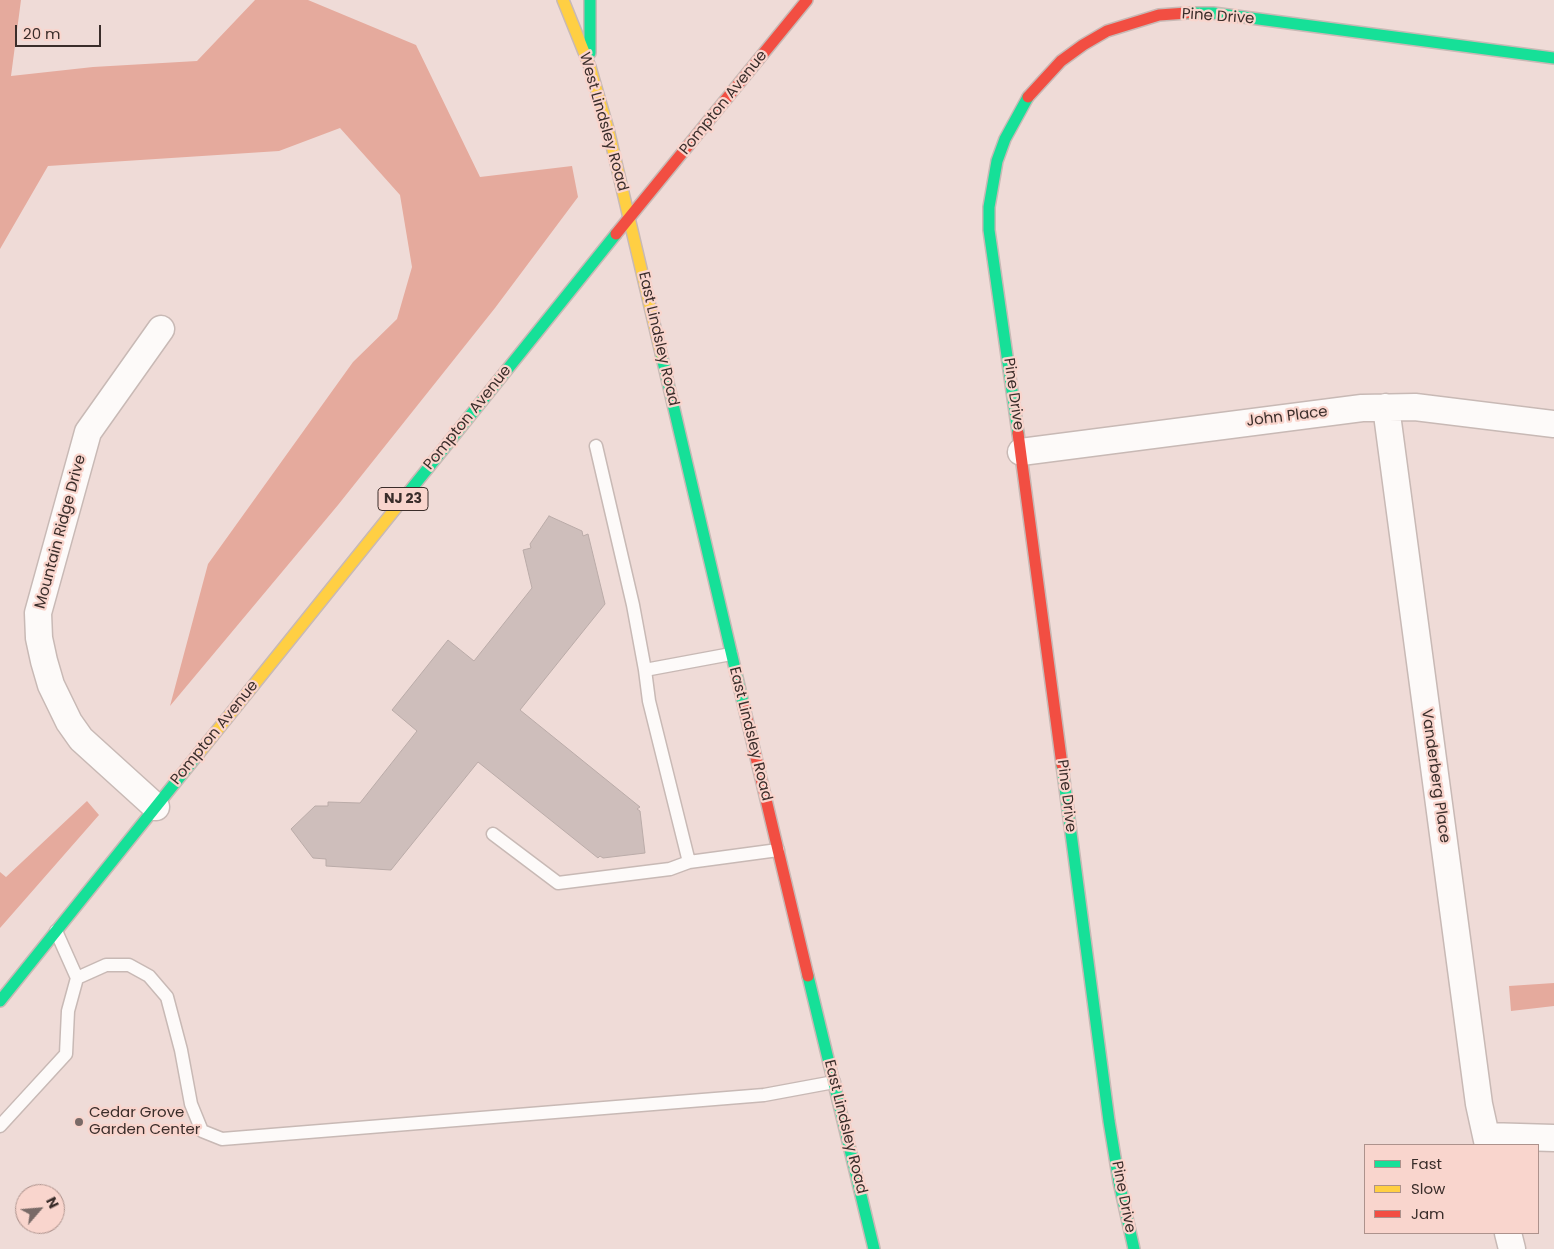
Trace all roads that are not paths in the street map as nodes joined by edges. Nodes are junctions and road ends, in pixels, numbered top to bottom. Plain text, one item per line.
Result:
1 (563, 0) edge
2 (590, 0) edge
3 (807, 0) edge
4 (1554, 58) edge
5 (590, 67) junction
6 (629, 217) junction
7 (161, 329) dead end
8 (1386, 406) junction
9 (1554, 424) edge
10 (596, 446) dead end
11 (1021, 452) junction
12 (731, 654) junction
13 (645, 670) junction
14 (156, 807) junction
15 (493, 834) dead end
16 (778, 850) junction
17 (689, 862) junction
18 (56, 931) junction
19 (77, 978) junction
20 (0, 1000) edge
21 (834, 1082) junction
22 (0, 1126) edge
23 (1554, 1138) edge
24 (1487, 1141) edge
25 (1508, 1234) edge
26 (874, 1249) edge
27 (1134, 1249) edge
28 (1512, 1249) edge

1 - 5 main road, West Lindsley Road
2 - 5 main road
3 - 6 main road, Pompton Avenue / NJ 23
4 - 11 main road, Pine Drive
5 - 6 main road, West Lindsley Road
6 - 12 main road, East Lindsley Road
6 - 14 main road, Pompton Avenue / NJ 23
7 - 14 street, Mountain Ridge Drive
8 - 9 street, John Place
8 - 11 street, John Place
8 - 24 street, Vanderberg Place
10 - 13 lane
11 - 27 main road, Pine Drive
12 - 13 lane
12 - 16 main road, East Lindsley Road
13 - 17 lane
14 - 18 main road, Pompton Avenue / NJ 23
15 - 17 lane
16 - 17 lane
16 - 21 main road, East Lindsley Road
18 - 19 lane
18 - 20 main road, Pompton Avenue / NJ 23
19 - 21 lane
19 - 22 lane
21 - 26 main road, East Lindsley Road
23 - 24 street
25 - 28 street

